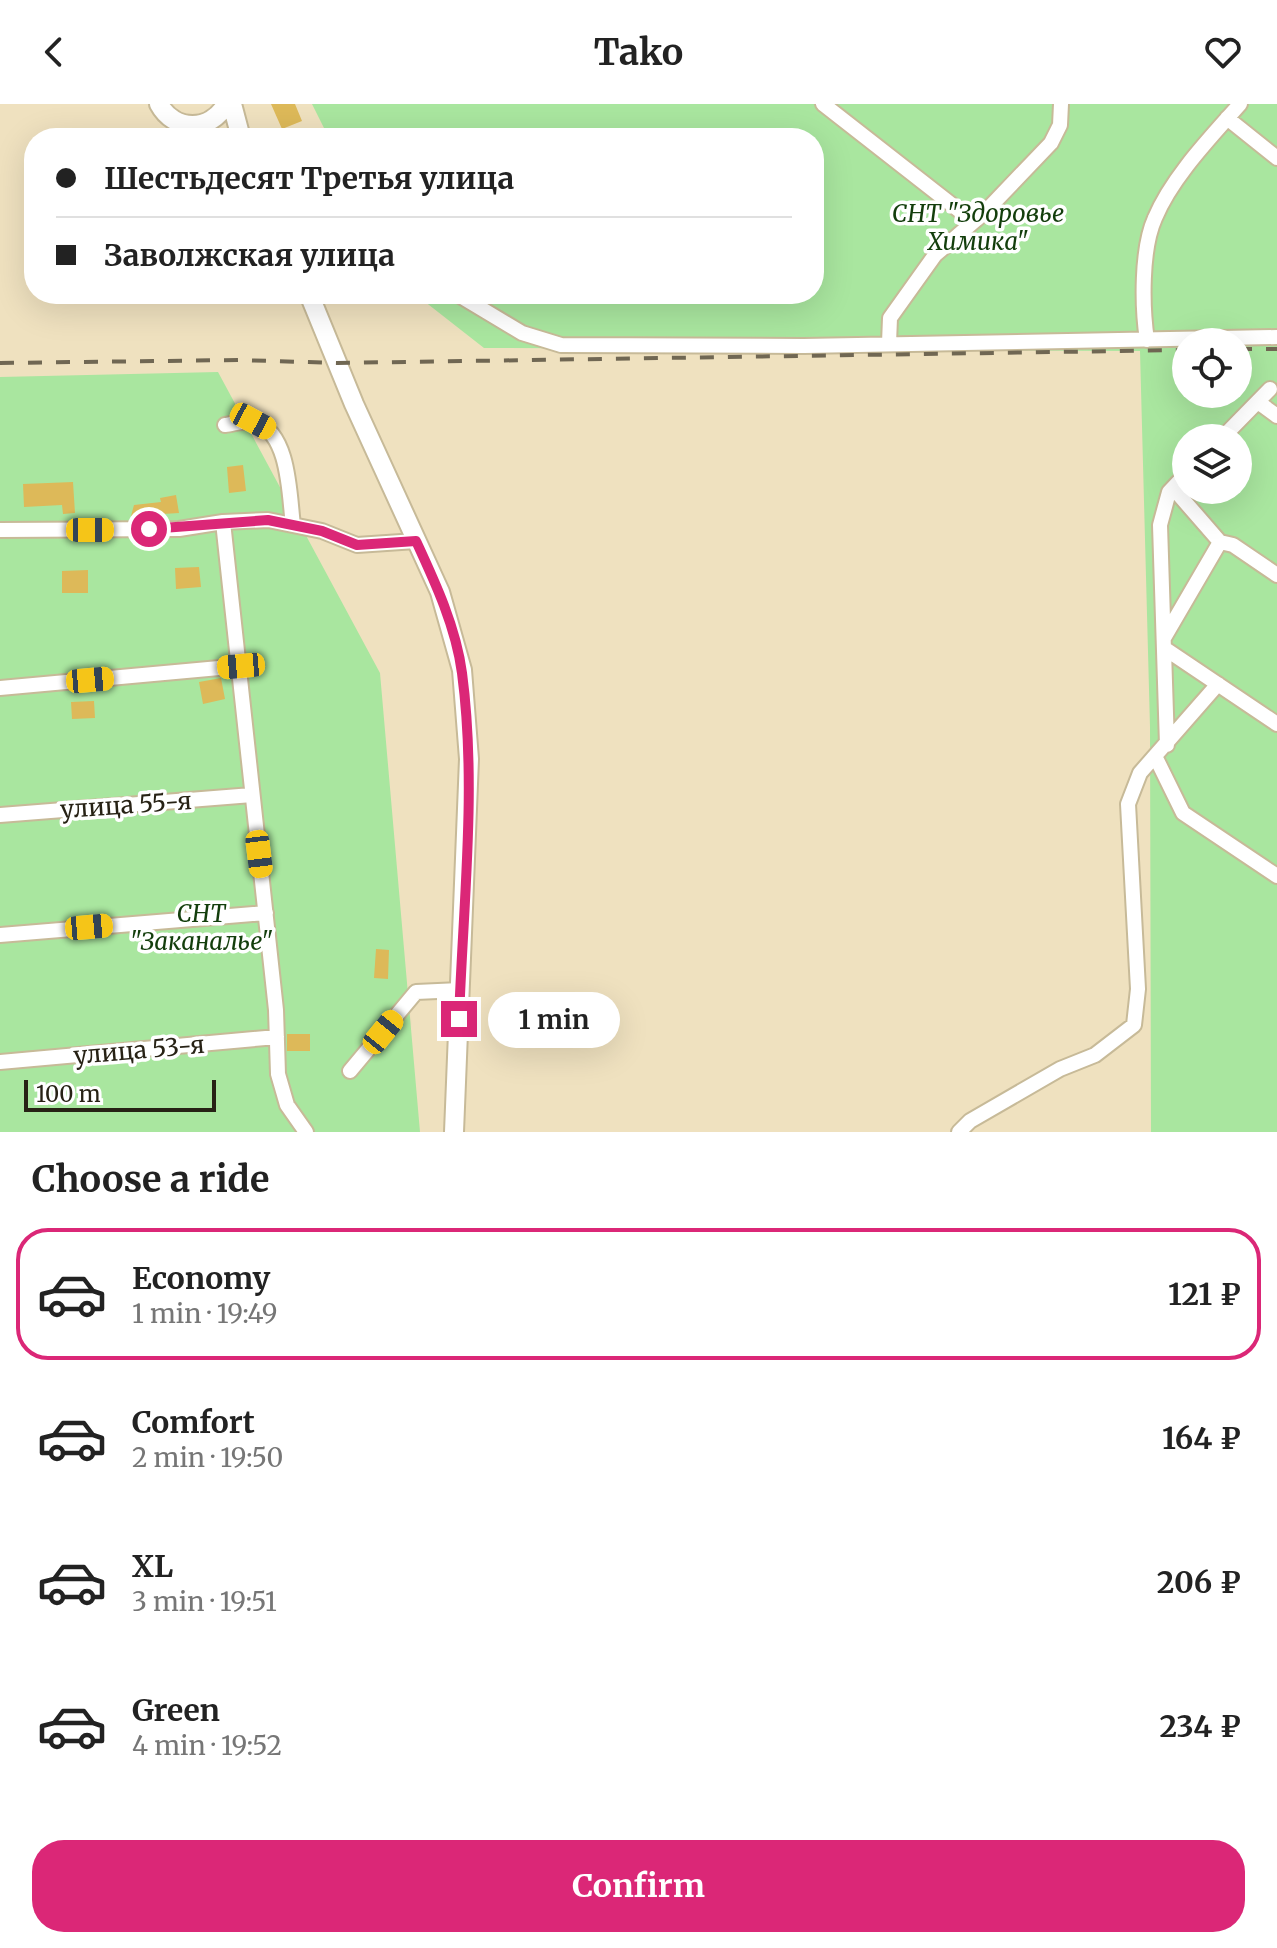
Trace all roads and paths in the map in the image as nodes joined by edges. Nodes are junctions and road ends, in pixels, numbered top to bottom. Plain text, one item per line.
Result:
1 (229, 104) edge
2 (823, 104) edge
3 (1061, 104) edge
4 (1240, 104) edge
5 (164, 112) edge
6 (1227, 118) junction
7 (183, 128) edge
8 (237, 128) edge
9 (1277, 158) edge
10 (965, 215) dead end
11 (311, 304) edge
12 (474, 304) edge
13 (1277, 337) edge
14 (1147, 340) junction
15 (889, 343) junction
16 (1270, 389) dead end
17 (1258, 402) junction
18 (1277, 416) edge
19 (1236, 424) edge
20 (225, 425) dead end
21 (1172, 491) edge
22 (1187, 504) edge
23 (223, 522) junction
24 (293, 525) junction
25 (0, 530) edge
26 (416, 541) junction
27 (1220, 542) junction
28 (1277, 575) edge
29 (1164, 643) junction
30 (241, 666) junction
31 (1218, 684) junction
32 (0, 688) edge
33 (1277, 724) edge
34 (1167, 745) junction
35 (1156, 758) junction
36 (252, 795) junction
37 (0, 815) edge
38 (1277, 876) edge
39 (266, 913) junction
40 (0, 935) edge
41 (460, 990) junction
42 (277, 1037) junction
43 (0, 1062) edge
44 (350, 1071) dead end
45 (306, 1132) edge
46 (454, 1132) edge
47 (959, 1132) edge

1 - 5 main road
1 - 8 main road
2 - 10 street
3 - 15 street
4 - 6 street
5 - 7 main road
6 - 9 street
6 - 14 street
11 - 26 main road
12 - 15 street
13 - 14 street
14 - 15 street
16 - 17 street
17 - 18 street
17 - 19 street
20 - 24 street
21 - 29 street
22 - 27 street
23 - 24 street
23 - 25 street
23 - 30 street
24 - 26 street
26 - 41 main road
27 - 28 street
27 - 29 street
29 - 31 street
29 - 34 street
30 - 32 street
30 - 36 street
31 - 33 street
31 - 34 street
34 - 35 street
35 - 38 street
35 - 47 street
36 - 37 street, улица 55-я
36 - 39 street
39 - 40 street
39 - 42 street
41 - 44 street
41 - 46 main road
42 - 43 street, улица 53-я
42 - 45 street

